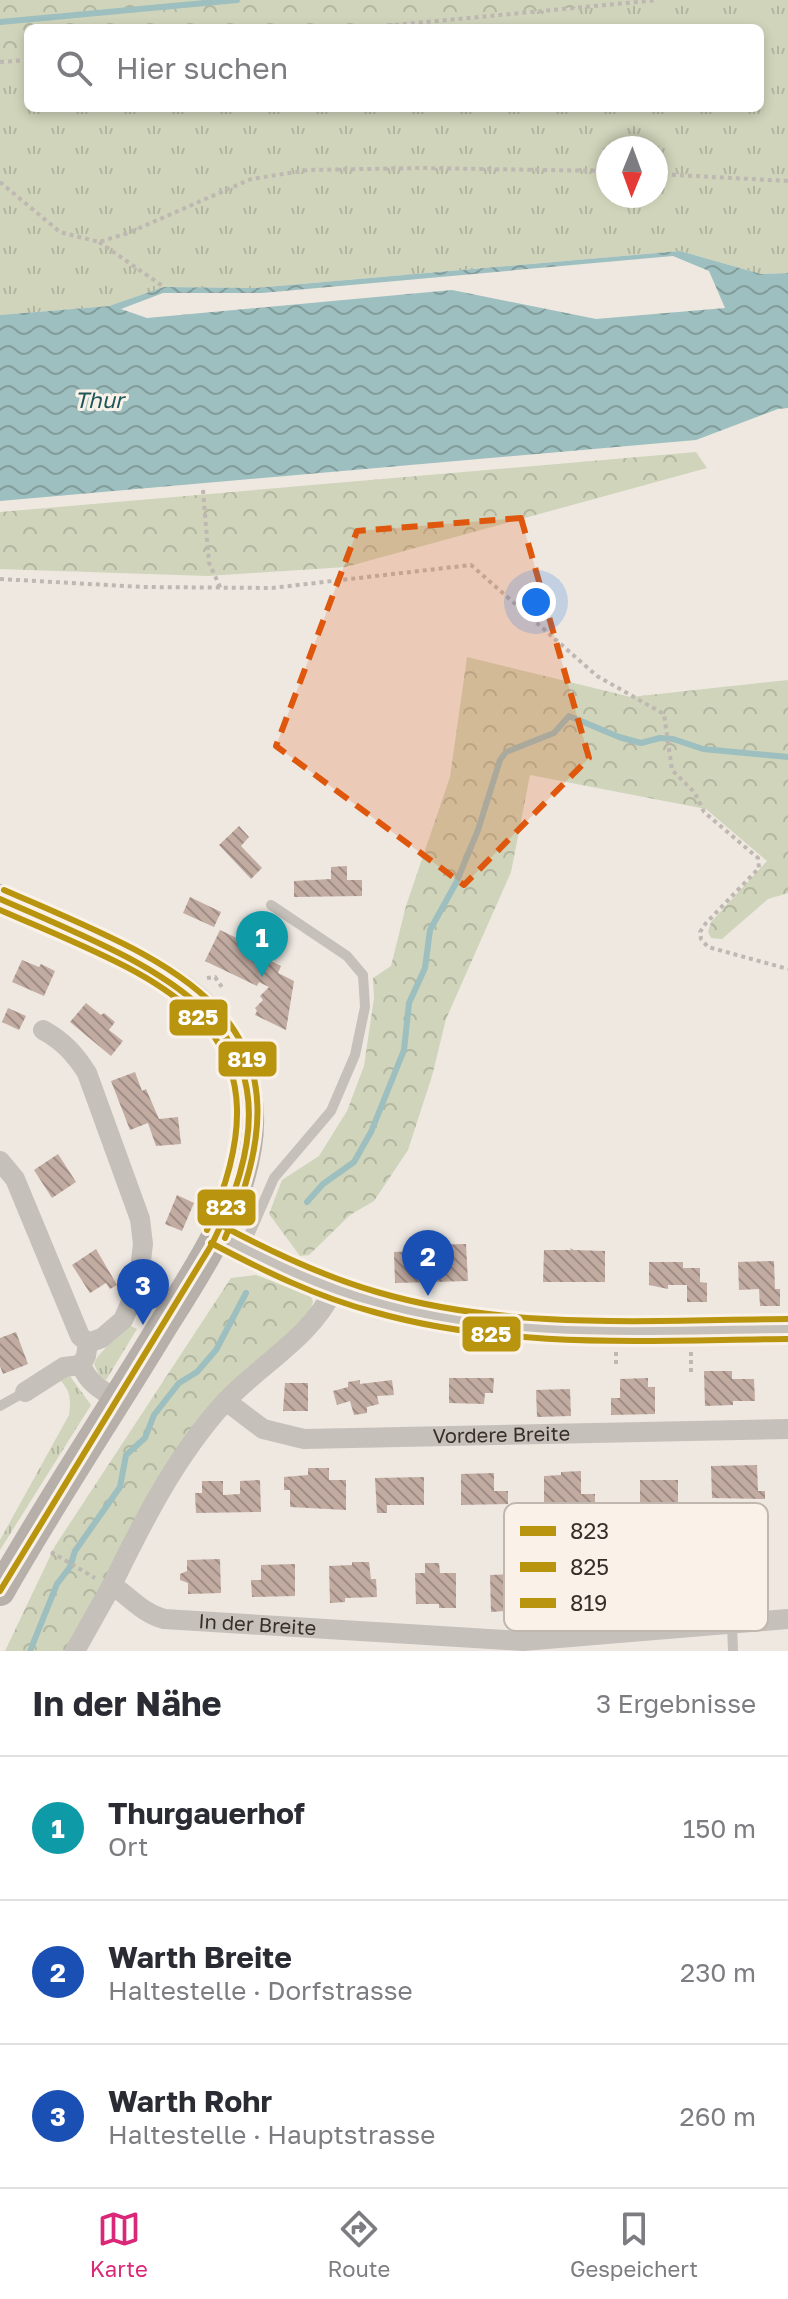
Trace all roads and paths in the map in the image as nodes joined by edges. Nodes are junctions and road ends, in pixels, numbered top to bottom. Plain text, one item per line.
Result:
1 (658, 0) edge
2 (405, 24) edge
3 (24, 60) edge
4 (0, 62) edge
5 (596, 171) edge
6 (668, 175) edge
7 (788, 181) edge
8 (0, 182) edge
9 (99, 242) junction
10 (164, 287) dead end
11 (203, 490) dead end
12 (0, 579) edge
13 (221, 589) junction
14 (3, 900) edge
15 (271, 905) dead end
16 (788, 969) edge
17 (43, 1030) dead end
18 (0, 1161) edge
19 (216, 1234) junction
20 (243, 1249) junction
21 (334, 1289) junction
22 (788, 1329) edge
23 (691, 1342) dead end
24 (88, 1343) junction
25 (81, 1365) junction
26 (691, 1372) dead end
27 (25, 1392) joint
28 (118, 1400) junction
29 (226, 1401) junction
30 (0, 1406) edge
31 (788, 1429) edge
32 (51, 1552) dead end
33 (84, 1573) dead end
34 (112, 1585) junction
35 (0, 1591) edge
36 (788, 1619) edge
37 (768, 1621) edge
38 (666, 1631) edge
39 (732, 1631) edge
40 (523, 1646) edge
41 (75, 1651) edge
42 (733, 1651) edge

1 - 2 path
3 - 4 path
5 - 9 path
6 - 7 path
8 - 9 path
9 - 10 path
11 - 13 path
12 - 13 path
13 - 16 path
14 - 19 main road
15 - 20 lane
17 - 24 street
18 - 24 street
19 - 20 street
19 - 28 main road
20 - 21 street
21 - 22 street
21 - 29 street
23 - 26 path
24 - 25 street
25 - 27 street
25 - 28 street
27 - 30 lane
28 - 35 main road
29 - 31 street, Vordere Breite
29 - 34 street
32 - 33 path
34 - 40 street, In der Breite
34 - 41 street
36 - 37 street, In der Breite
38 - 40 street, In der Breite
39 - 42 lane

